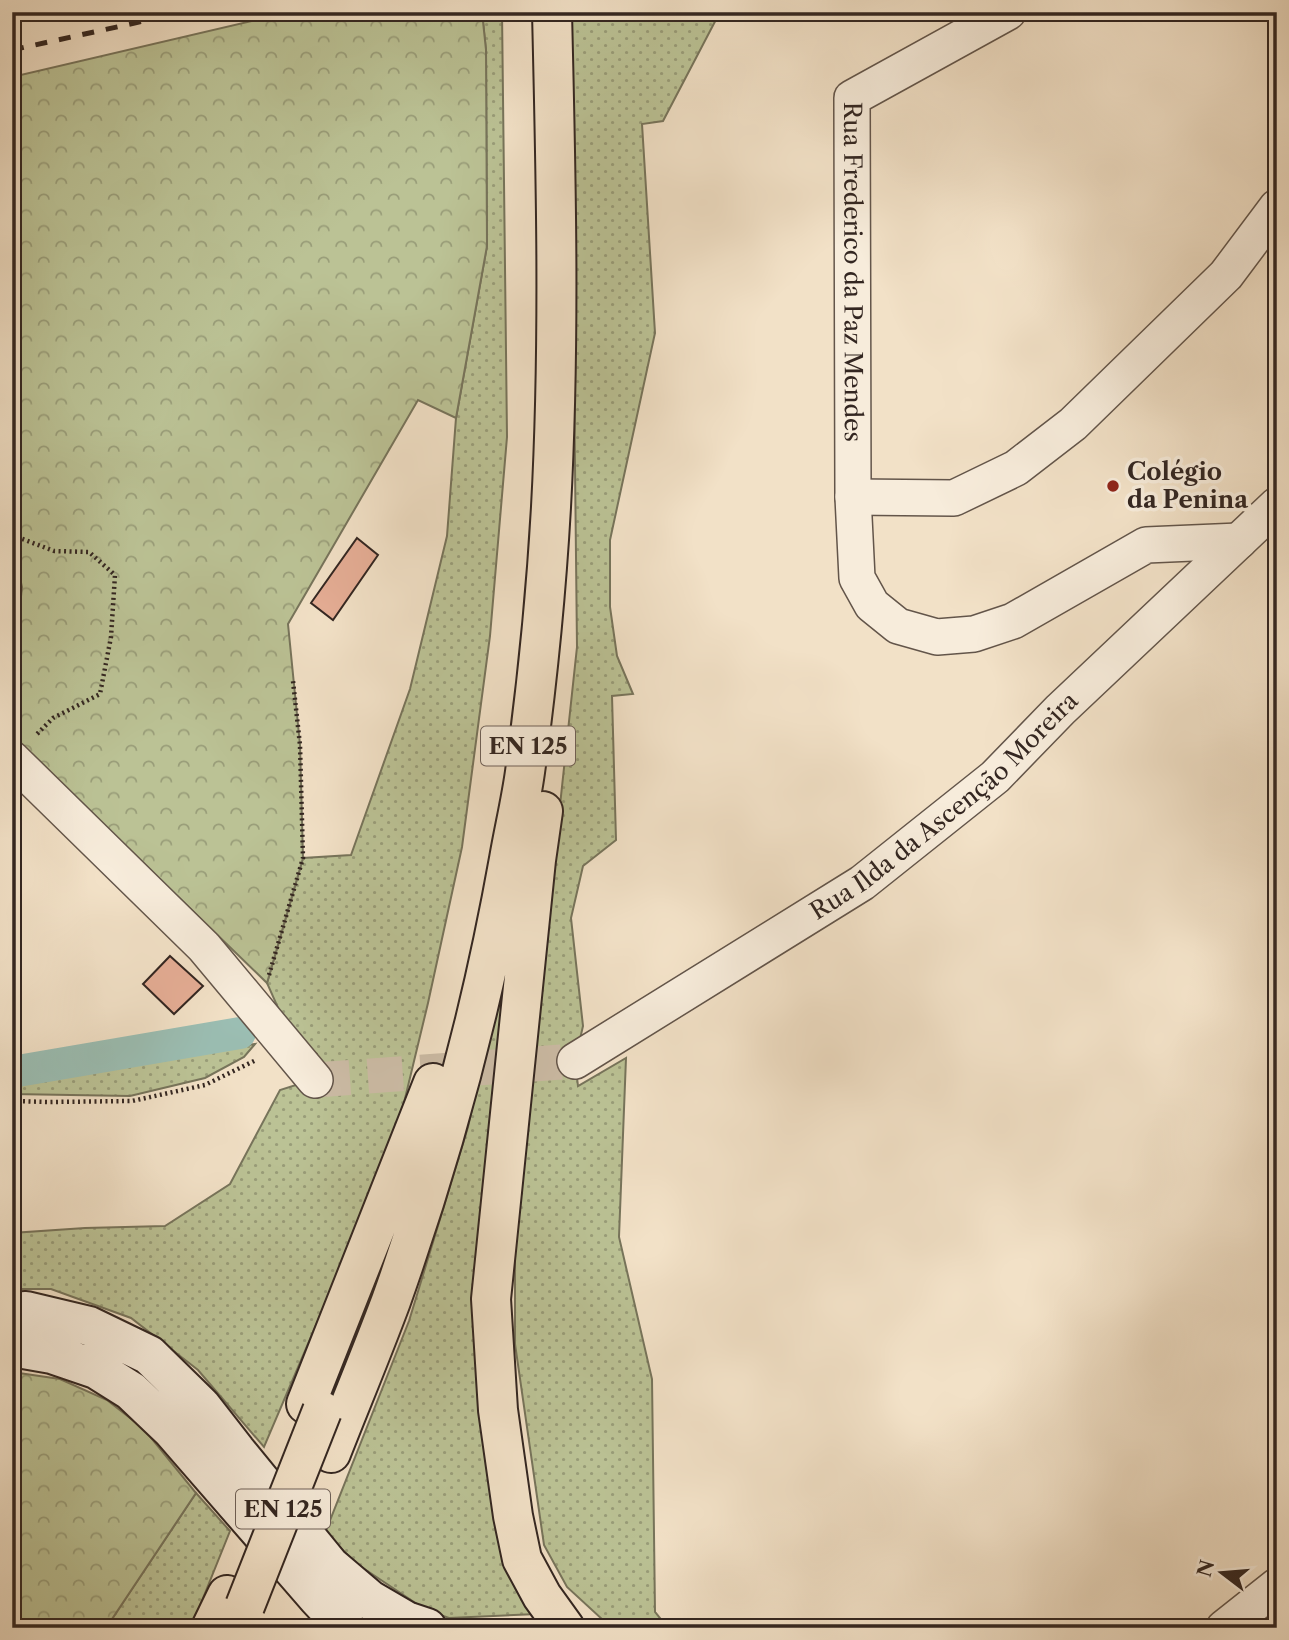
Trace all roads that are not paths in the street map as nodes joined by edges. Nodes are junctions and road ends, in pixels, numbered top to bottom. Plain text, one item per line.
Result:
1 (527, 12) edge
2 (552, 12) edge
3 (1009, 12) edge
4 (1277, 207) edge
5 (557, 337) junction
6 (853, 497) junction
7 (1277, 505) edge
8 (1239, 541) junction
9 (13, 759) edge
10 (575, 1060) tunnel mouth
11 (316, 1080) dead end
12 (12, 1311) edge
13 (12, 1348) edge
14 (1277, 1586) edge
15 (236, 1617) edge
16 (345, 1628) edge
17 (427, 1628) edge
18 (565, 1628) edge
19 (1224, 1628) edge

1 - 15 main road, EN 125, bridge
2 - 5 main road, EN 125
3 - 6 street, Rua Frederico da Paz Mendes
4 - 6 street
5 - 15 main road, EN 125
5 - 18 main road
6 - 8 street, Rua Frederico da Paz Mendes
7 - 8 street, Rua Ilda da Ascenção Moreira
8 - 10 street, Rua Ilda da Ascenção Moreira
9 - 11 street
12 - 17 main road
13 - 16 main road
14 - 19 street

